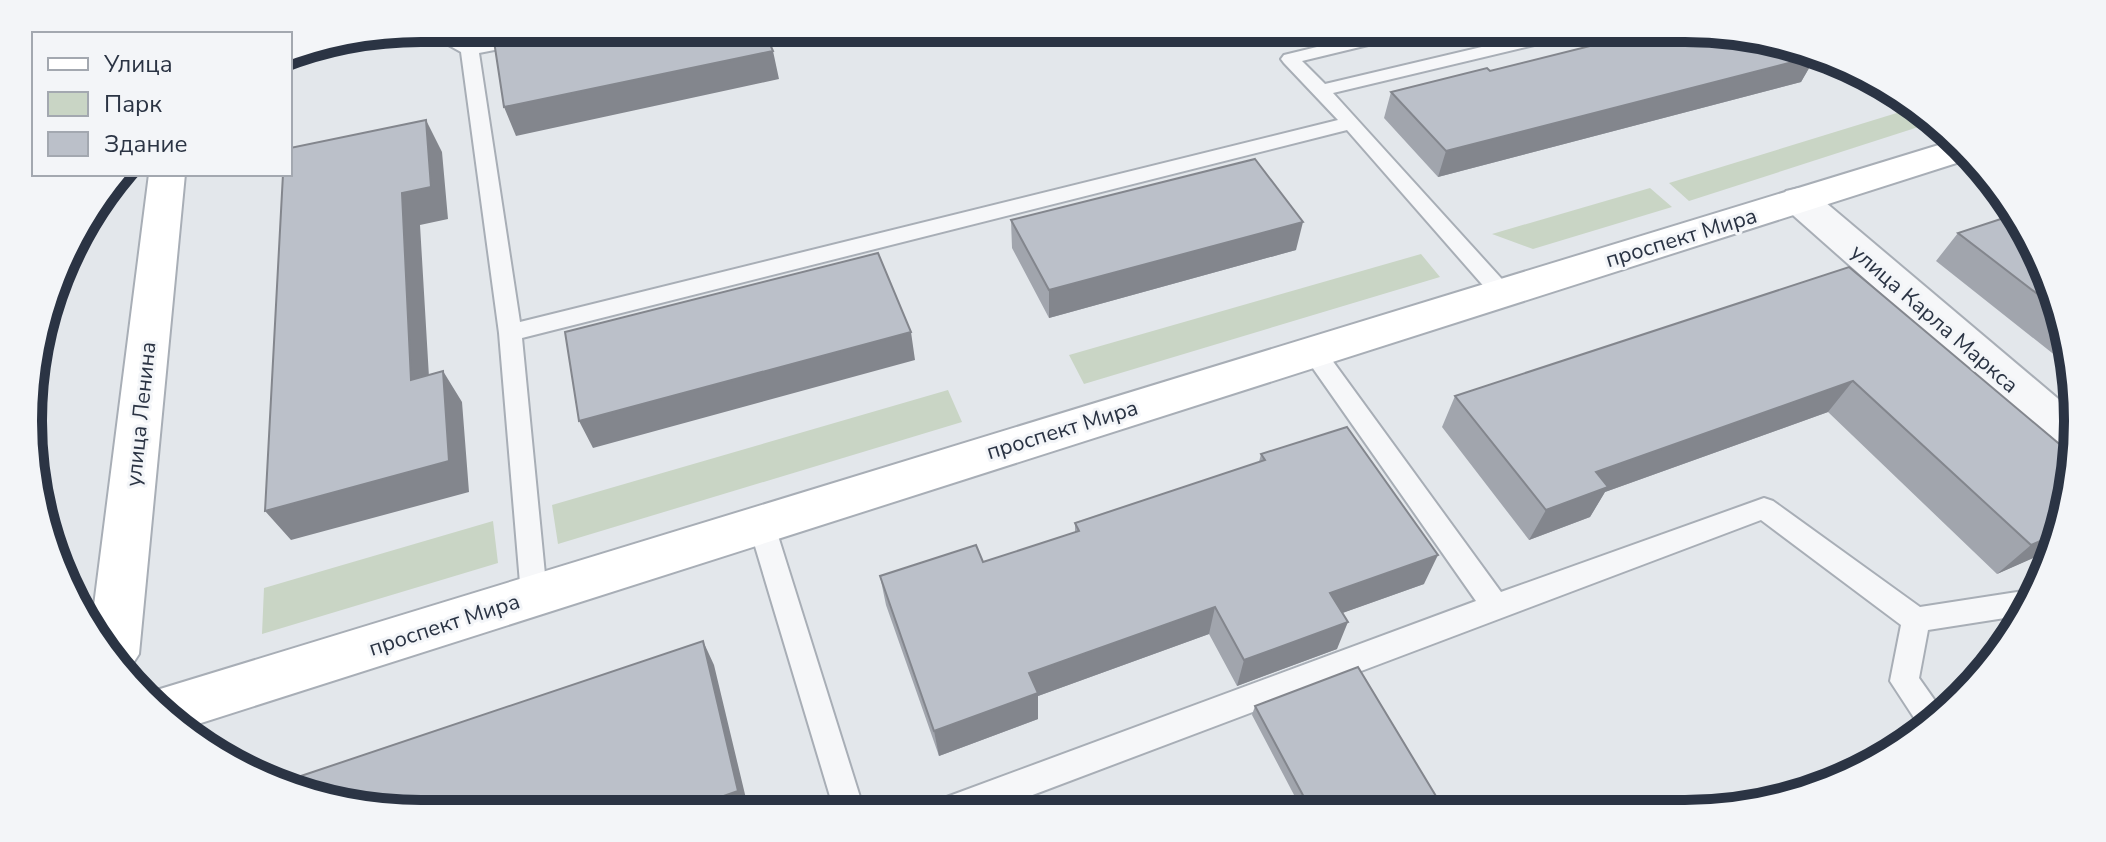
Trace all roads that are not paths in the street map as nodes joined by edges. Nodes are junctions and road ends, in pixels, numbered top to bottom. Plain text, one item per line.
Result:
1 (456, 42) edge
2 (507, 42) edge
3 (1356, 42) edge
4 (1525, 42) edge
5 (470, 49) junction
6 (1320, 91) junction
7 (1351, 123) junction
8 (1952, 152) edge
9 (167, 176) edge
10 (1799, 200) junction
11 (1502, 293) junction
12 (510, 333) junction
13 (1313, 351) junction
14 (2064, 429) edge
15 (761, 523) junction
16 (534, 595) junction
17 (2016, 604) edge
18 (1495, 606) junction
19 (1916, 620) junction
20 (114, 644) edge
21 (173, 708) edge
22 (1927, 713) edge
23 (846, 800) edge
24 (979, 800) edge

1 - 5 lane
2 - 5 lane
3 - 6 lane
4 - 6 lane
5 - 12 lane
6 - 7 lane
7 - 11 lane
7 - 12 lane
8 - 10 main road, проспект Мира
9 - 20 main road, улица Ленина
10 - 11 main road, проспект Мира
10 - 14 street, улица Карла Маркса
11 - 13 main road, проспект Мира
12 - 16 lane
13 - 15 main road, проспект Мира
13 - 18 lane
15 - 16 main road, проспект Мира
15 - 23 lane
16 - 21 main road, проспект Мира
17 - 19 lane
18 - 19 lane
18 - 24 lane
19 - 22 lane

